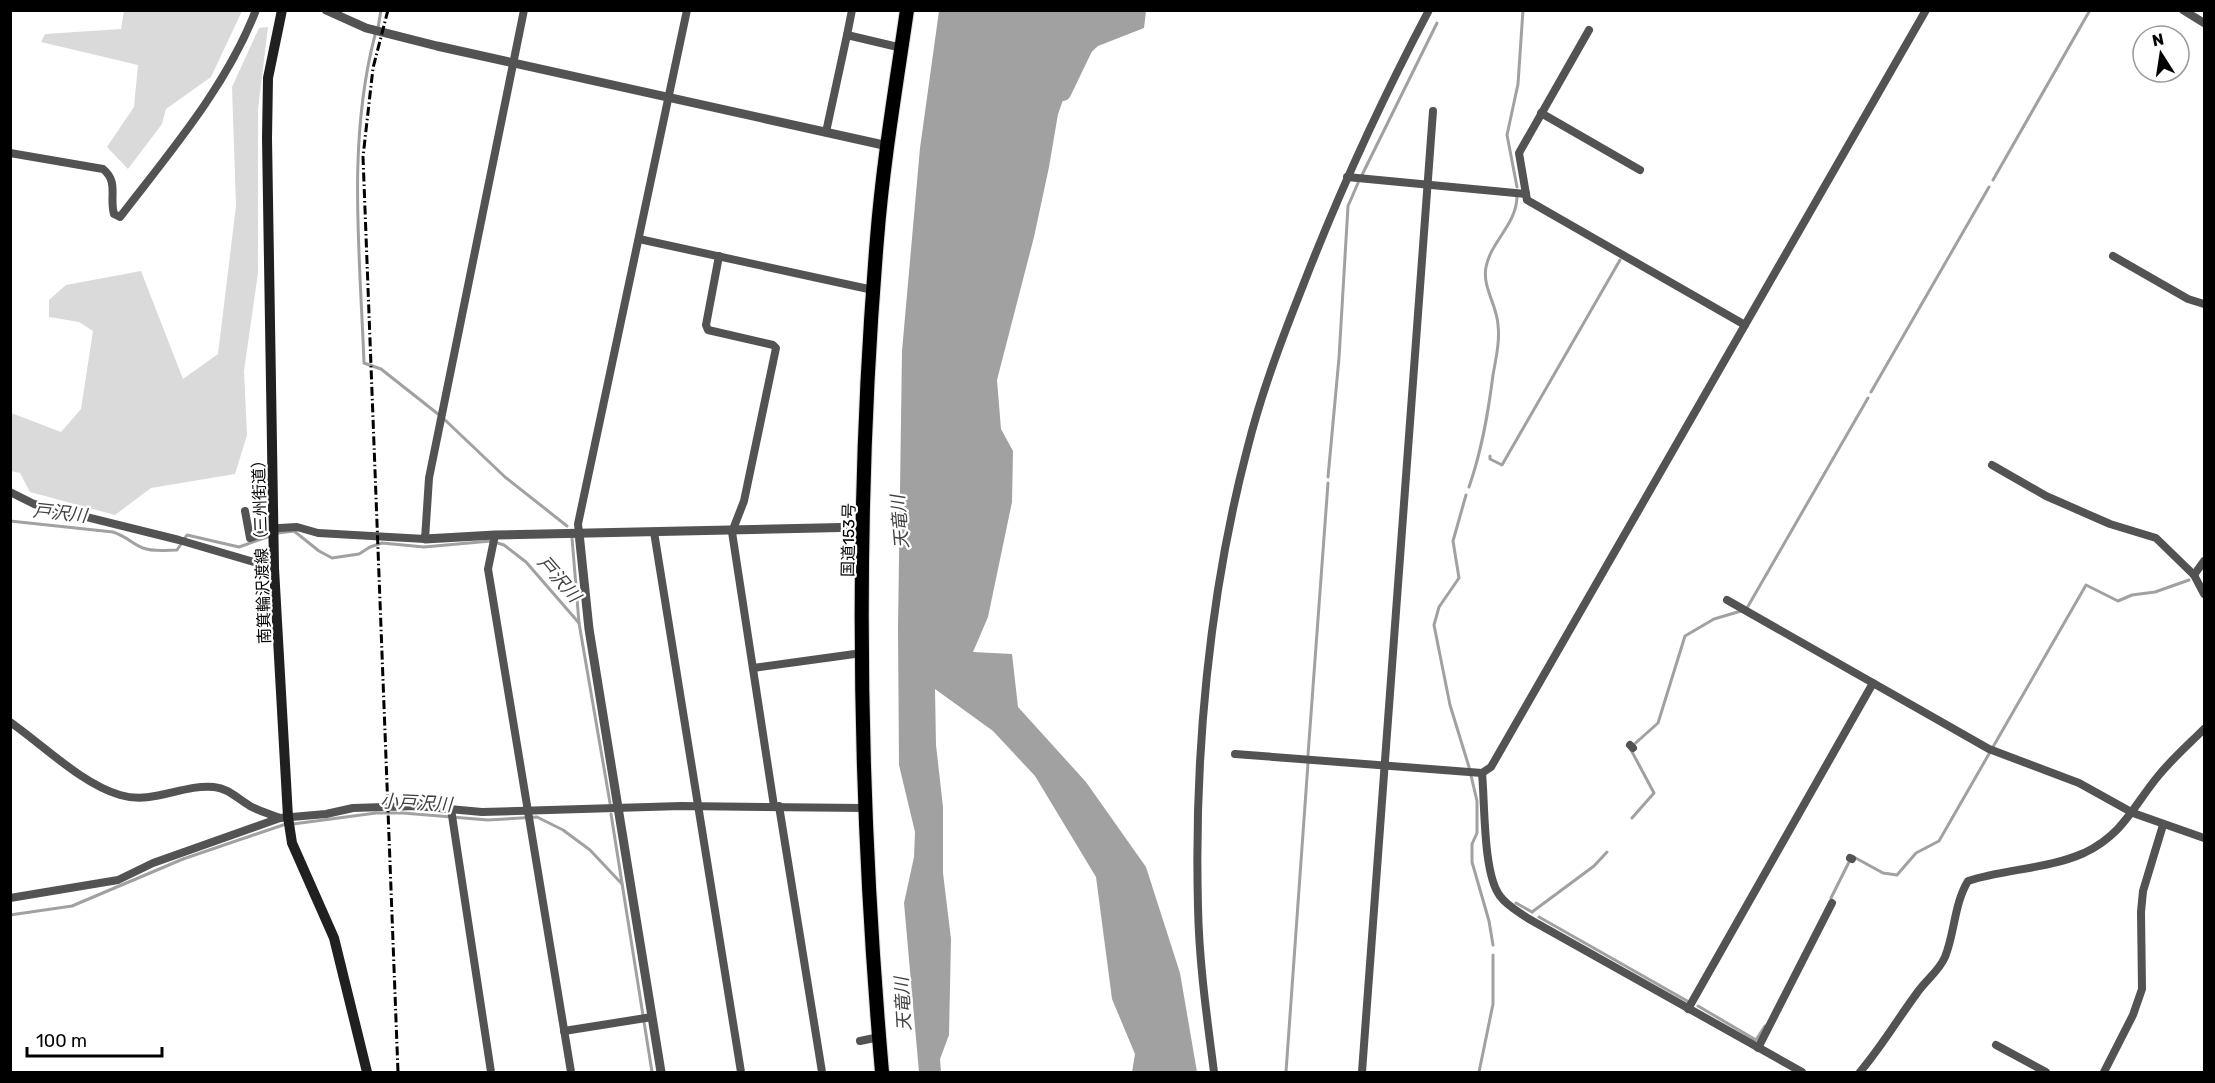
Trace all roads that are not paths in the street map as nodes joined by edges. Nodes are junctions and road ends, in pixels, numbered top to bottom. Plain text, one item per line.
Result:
1 (256, 10) edge
2 (282, 10) edge
3 (326, 10) edge
4 (524, 10) edge
5 (687, 10) edge
6 (852, 10) edge
7 (908, 10) edge
8 (1429, 10) edge
9 (1926, 10) edge
10 (2183, 10) edge
11 (2198, 14) edge
12 (2205, 23) edge
13 (1589, 30) dead end
14 (847, 34) junction
15 (902, 48) junction
16 (513, 62) junction
17 (668, 98) junction
18 (1433, 111) dead end
19 (1541, 113) junction
20 (826, 132) junction
21 (888, 146) junction
22 (10, 153) edge
23 (1640, 170) dead end
24 (1347, 177) junction
25 (1428, 184) junction
26 (1526, 194) junction
27 (639, 239) junction
28 (719, 256) junction
29 (2113, 256) dead end
30 (873, 290) junction
31 (2205, 304) edge
32 (1745, 325) junction
33 (1992, 465) dead end
34 (10, 492) edge
35 (245, 511) dead end
36 (864, 527) junction
37 (274, 530) junction
38 (654, 531) junction
39 (732, 532) junction
40 (579, 533) junction
41 (425, 539) junction
42 (494, 540) junction
43 (2205, 561) edge
44 (274, 568) junction
45 (2194, 575) junction
46 (2205, 594) edge
47 (1728, 600) dead end
48 (862, 653) junction
49 (753, 668) junction
50 (1873, 683) junction
51 (10, 722) edge
52 (2205, 729) edge
53 (1235, 754) dead end
54 (1386, 765) junction
55 (1476, 773) junction
56 (699, 806) junction
57 (776, 806) junction
58 (619, 808) junction
59 (864, 808) junction
60 (2133, 813) junction
61 (452, 814) junction
62 (528, 816) junction
63 (286, 820) junction
64 (2163, 825) junction
65 (2205, 838) edge
66 (10, 898) edge
67 (1832, 903) dead end
68 (1688, 1009) junction
69 (651, 1017) junction
70 (564, 1031) junction
71 (879, 1037) junction
72 (860, 1041) dead end
73 (1996, 1045) dead end
74 (1758, 1048) junction
75 (367, 1072) edge
76 (490, 1072) edge
77 (571, 1072) edge
78 (661, 1072) edge
79 (741, 1072) edge
80 (822, 1072) edge
81 (882, 1072) edge
82 (1214, 1072) edge
83 (1362, 1072) edge
84 (1802, 1072) edge
85 (1860, 1072) edge
86 (2046, 1072) edge
87 (2104, 1072) edge

1 - 22 street
2 - 37 main road, 南箕輪沢渡線（三州街道）
3 - 16 street
4 - 16 street
5 - 17 street
6 - 14 street
7 - 15 highway, 国道153号
8 - 24 street
9 - 32 street
10 - 11 street
11 - 12 street
13 - 19 street
14 - 15 street
14 - 20 street
15 - 21 highway, 国道153号
16 - 17 street
16 - 41 street
17 - 20 street
17 - 27 street
18 - 25 street
19 - 23 street
19 - 26 street
20 - 21 street
21 - 30 highway, 国道153号
24 - 25 street
24 - 82 street
25 - 26 street
25 - 54 street
26 - 32 street
27 - 28 street
27 - 40 street
28 - 30 street
28 - 39 street
29 - 31 street
30 - 36 highway, 国道153号
32 - 55 street
33 - 45 street
34 - 44 street
35 - 37 street
36 - 39 street
36 - 48 highway, 国道153号
37 - 41 street
37 - 44 main road, 南箕輪沢渡線（三州街道）
38 - 39 street
38 - 40 street
38 - 56 street
39 - 49 street
40 - 42 street
40 - 58 street
41 - 42 street
42 - 62 street
43 - 45 street
44 - 63 main road, 南箕輪沢渡線（三州街道）
45 - 46 street
47 - 50 street
48 - 49 street
48 - 59 highway, 国道153号
49 - 57 street
50 - 60 street
50 - 68 street
51 - 63 street
52 - 60 street
53 - 54 street
54 - 55 street
54 - 83 street
55 - 68 street
56 - 57 street
56 - 58 street
56 - 79 street
57 - 59 street
57 - 80 street
58 - 62 street
58 - 69 street
59 - 71 highway, 国道153号
60 - 64 street
60 - 85 street
61 - 62 street
61 - 63 street
61 - 76 street
62 - 70 street
63 - 66 street
63 - 75 main road, 南箕輪沢渡線（三州街道）
64 - 65 street
64 - 87 street
67 - 74 street
68 - 74 street
69 - 70 street
69 - 78 street
70 - 77 street
71 - 72 street
71 - 81 highway, 国道153号
73 - 86 street
74 - 84 street

